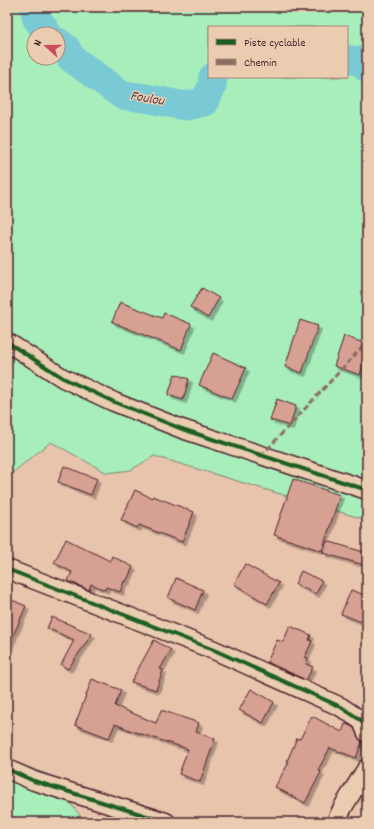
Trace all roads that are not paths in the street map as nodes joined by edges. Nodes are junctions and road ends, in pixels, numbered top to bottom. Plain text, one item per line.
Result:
1 (7, 342) edge
2 (367, 490) edge
3 (7, 569) edge
4 (367, 733) edge
5 (367, 768) edge
6 (7, 769) edge
7 (166, 822) edge
8 (336, 822) edge

1 - 2 street
3 - 4 street
5 - 8 street
6 - 7 street

